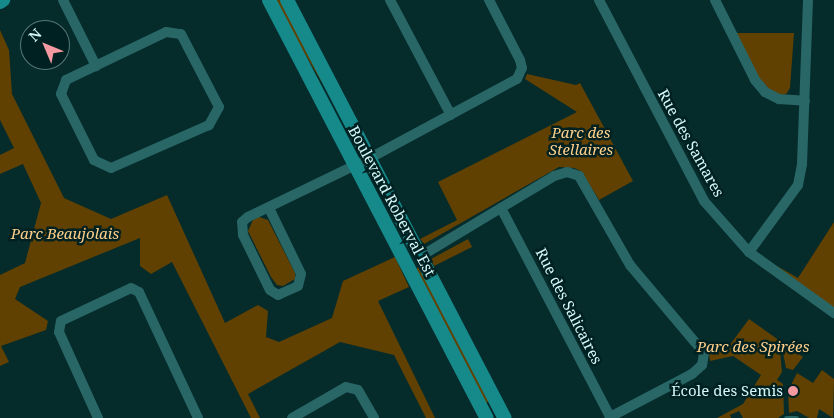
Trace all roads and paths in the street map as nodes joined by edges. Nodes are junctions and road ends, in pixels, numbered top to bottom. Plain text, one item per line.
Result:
1 (63, 0) edge
2 (269, 0) edge
3 (287, 0) edge
4 (390, 0) edge
5 (490, 0) edge
6 (599, 0) edge
7 (715, 0) edge
8 (808, 0) edge
9 (96, 66) junction
10 (805, 101) junction
11 (451, 115) junction
12 (370, 158) junction
13 (355, 166) junction
14 (269, 208) junction
15 (501, 208) junction
16 (749, 252) junction
17 (421, 256) junction
18 (834, 313) edge
19 (502, 413) edge
20 (611, 417) edge
21 (98, 418) edge
22 (198, 418) edge
23 (292, 418) edge
24 (374, 418) edge
25 (486, 418) edge
26 (786, 418) edge
27 (796, 418) edge

1 - 9 street
2 - 13 street, Boulevard Roberval Est
3 - 12 street, Boulevard Roberval Est
4 - 11 street
5 - 11 street
6 - 16 street, Rue des Samares
7 - 10 street
8 - 10 street
9 - 9 street
10 - 16 street
11 - 12 street
12 - 13 street
12 - 17 street, Boulevard Roberval Est
13 - 14 street
13 - 25 street, Boulevard Roberval Est
14 - 14 street
15 - 17 street
15 - 20 street, Rue des Salicaires
15 - 20 street
16 - 18 street, Rue des Samares
17 - 19 street, Boulevard Roberval Est
19 - 25 street
21 - 22 street
23 - 24 street
26 - 27 lane

